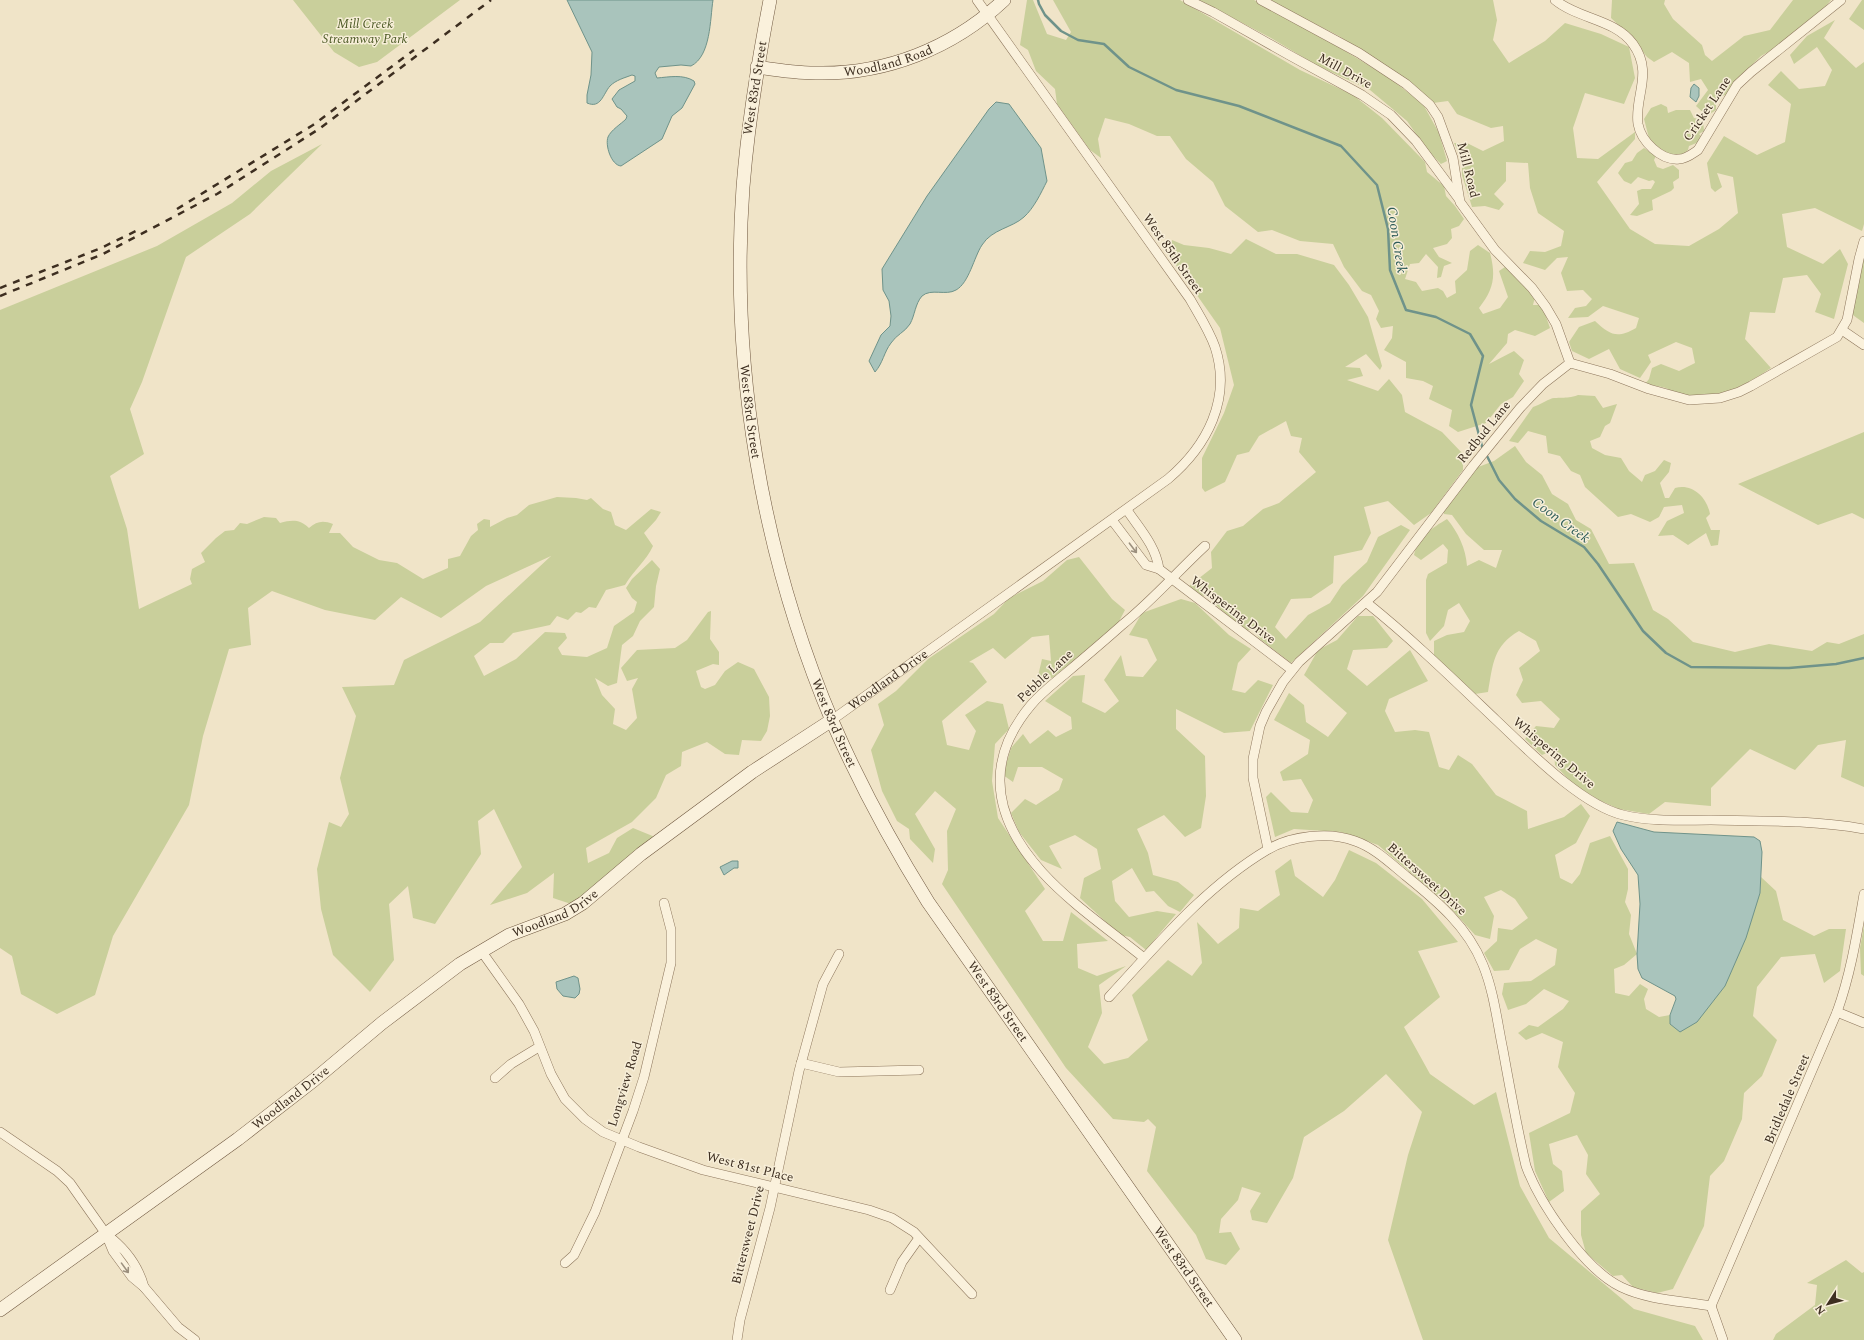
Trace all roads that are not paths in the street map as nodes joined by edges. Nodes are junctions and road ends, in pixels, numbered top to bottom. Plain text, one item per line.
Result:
1 (770, 0) edge
2 (977, 0) edge
3 (1004, 0) edge
4 (1188, 0) edge
5 (1261, 0) edge
6 (1555, 0) edge
7 (1841, 0) edge
8 (988, 15) junction
9 (757, 66) junction
10 (1460, 202) junction
11 (1864, 241) edge
12 (1842, 330) junction
13 (1864, 345) edge
14 (1570, 363) junction
15 (1127, 510) junction
16 (1112, 520) junction
17 (1205, 546) dead end
18 (1159, 569) junction
19 (1170, 578) junction
20 (1367, 603) junction
21 (1292, 670) junction
22 (832, 720) junction
23 (1864, 829) edge
24 (1268, 849) junction
25 (1864, 894) edge
26 (664, 903) dead end
27 (482, 952) junction
28 (839, 954) dead end
29 (1144, 958) junction
30 (1109, 997) dead end
31 (1837, 1012) junction
32 (1864, 1023) edge
33 (539, 1047) junction
34 (802, 1063) junction
35 (920, 1070) dead end
36 (495, 1078) dead end
37 (0, 1133) edge
38 (621, 1140) junction
39 (774, 1187) junction
40 (106, 1234) junction
41 (919, 1238) junction
42 (565, 1263) dead end
43 (890, 1290) dead end
44 (972, 1294) dead end
45 (1711, 1306) junction
46 (0, 1310) edge
47 (196, 1340) edge
48 (738, 1340) edge
49 (1235, 1340) edge
50 (1723, 1340) edge

1 - 9 main road, West 83rd Street
2 - 8 street, West 85th Street
3 - 8 main road, Woodland Road
4 - 10 street, Mill Drive
5 - 10 street, Mill Road
6 - 7 street, Cricket Lane
8 - 9 main road, Woodland Road
8 - 15 street, West 85th Street
9 - 22 main road, West 83rd Street
10 - 14 street, Mill Road
11 - 12 street
12 - 13 street
12 - 14 street
14 - 20 street, Redbud Lane
15 - 16 street, West 85th Street
15 - 18 street
16 -> 18 street, Whispering Drive
16 - 22 street, Woodland Drive
17 - 19 street, Pebble Lane
18 - 19 street, Whispering Drive
19 - 21 street, Whispering Drive
19 - 29 street, Pebble Lane
20 - 21 street, Redbud Lane
20 - 23 street, Whispering Drive
21 - 24 street, Redbud Lane
22 - 27 main road, Woodland Drive
22 - 49 main road, West 83rd Street
24 - 29 street, Bittersweet Drive
24 - 45 street, Bittersweet Drive
25 - 31 street, Bridledale Street
26 - 38 street, Longview Road
27 - 33 street, West 81st Place
27 - 40 main road, Woodland Drive
28 - 34 street, Bittersweet Drive
29 - 30 street, Bittersweet Drive
31 - 32 street
31 - 45 street, Bridledale Street
33 - 36 street
33 - 38 street, West 81st Place
34 - 35 street
34 - 39 street, Bittersweet Drive
37 - 40 street
38 - 39 street, West 81st Place
38 - 42 street, Longview Road
39 - 41 street, West 81st Place
39 - 48 street, Bittersweet Drive
40 - 46 main road, Woodland Drive
40 - 47 street
41 - 43 street
41 - 44 street, West 81st Place
45 - 50 street

